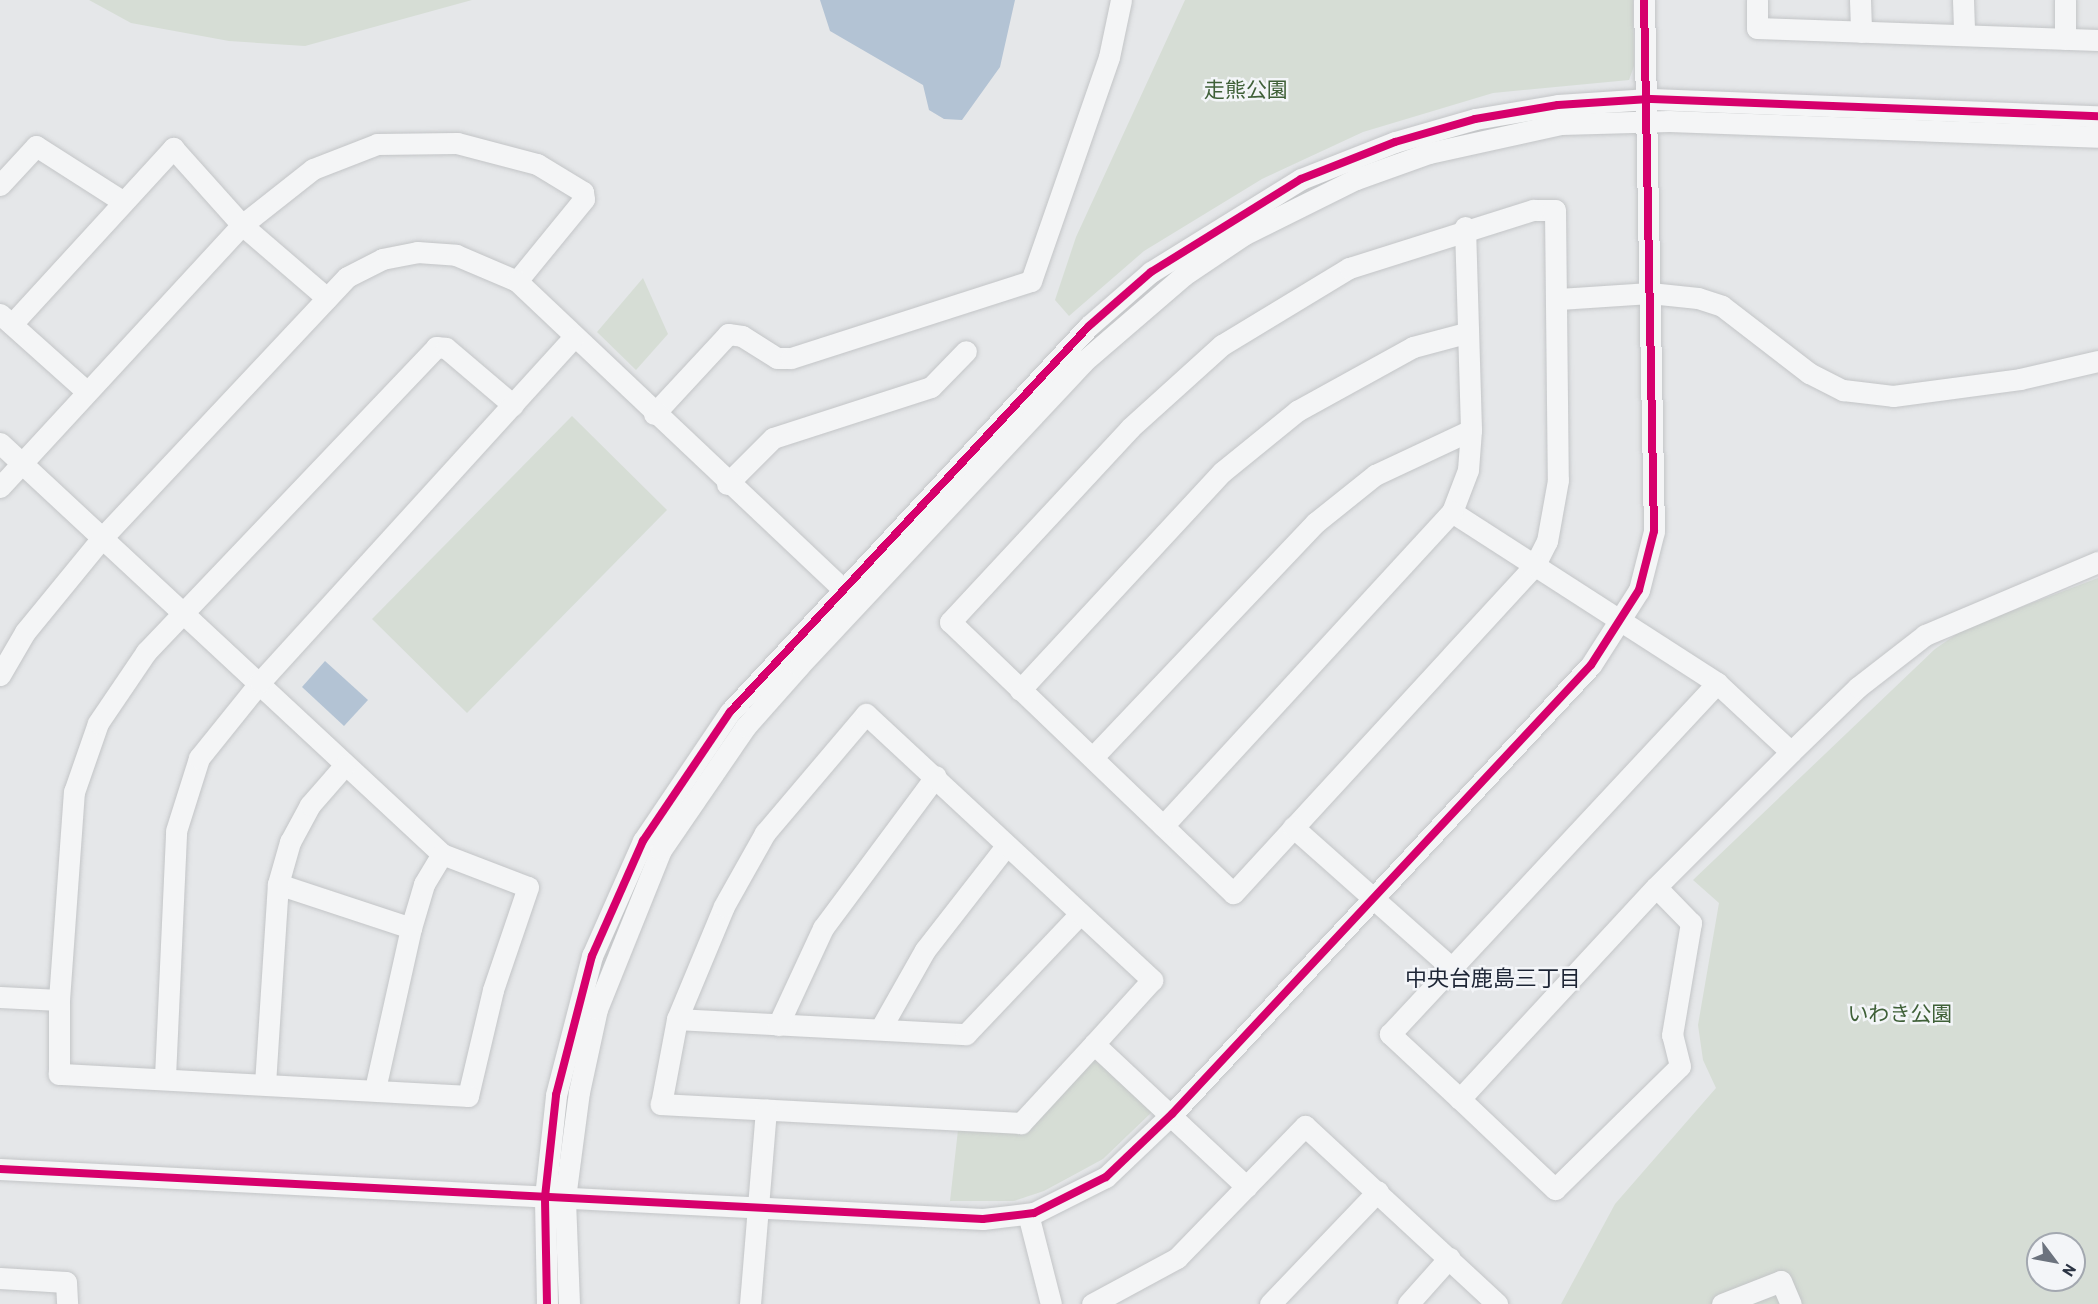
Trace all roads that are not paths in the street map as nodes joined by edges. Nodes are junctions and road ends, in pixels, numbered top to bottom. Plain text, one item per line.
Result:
1 (1121, 0) edge
2 (1644, 0) edge
3 (1757, 0) edge
4 (1860, 0) edge
5 (1964, 0) edge
6 (2065, 0) edge
7 (1861, 32) junction
8 (1964, 35) junction
9 (2065, 39) junction
10 (2098, 40) edge
11 (1648, 99) junction
12 (2098, 116) edge
13 (1648, 120) junction
14 (2098, 137) edge
15 (0, 184) edge
16 (122, 201) junction
17 (242, 225) junction
18 (1465, 227) junction
19 (517, 281) junction
20 (1650, 293) junction
21 (327, 298) junction
22 (1559, 299) junction
23 (6, 319) edge
24 (1466, 333) junction
25 (573, 338) junction
26 (966, 351) dead end
27 (2098, 361) edge
28 (85, 390) junction
29 (513, 405) junction
30 (654, 414) junction
31 (1471, 430) junction
32 (0, 443) edge
33 (20, 462) junction
34 (727, 484) junction
35 (0, 487) edge
36 (1452, 512) junction
37 (100, 539) junction
38 (2098, 562) edge
39 (1535, 565) junction
40 (843, 589) junction
41 (859, 604) junction
42 (180, 613) junction
43 (1623, 621) junction
44 (0, 675) edge
45 (260, 682) junction
46 (1718, 683) junction
47 (1020, 690) junction
48 (1791, 752) junction
49 (1093, 758) junction
50 (344, 766) junction
51 (936, 776) junction
52 (1163, 826) junction
53 (1293, 827) junction
54 (1006, 846) junction
55 (442, 854) junction
56 (278, 884) junction
57 (1656, 887) junction
58 (1372, 898) junction
59 (1080, 914) junction
60 (411, 927) junction
61 (1453, 969) junction
62 (0, 997) edge
63 (58, 1000) junction
64 (677, 1019) junction
65 (778, 1025) junction
66 (882, 1026) junction
67 (1094, 1044) junction
68 (165, 1077) junction
69 (265, 1084) junction
70 (375, 1089) junction
71 (1460, 1099) junction
72 (766, 1110) junction
73 (1172, 1114) junction
74 (0, 1169) edge
75 (1247, 1187) junction
76 (1378, 1191) junction
77 (555, 1197) junction
78 (757, 1207) junction
79 (1028, 1214) junction
80 (1449, 1258) junction
81 (0, 1278) edge
82 (67, 1304) edge
83 (547, 1304) edge
84 (568, 1304) edge
85 (750, 1304) edge
86 (1052, 1304) edge
87 (1092, 1304) edge
88 (1270, 1304) edge
89 (1408, 1304) edge
90 (1497, 1304) edge
91 (1722, 1304) edge
92 (1791, 1304) edge

1 - 30 street
2 - 11 street
3 - 7 street
4 - 7 street
5 - 8 street
6 - 9 street
7 - 8 street
8 - 9 street
9 - 10 street
11 - 12 street
11 - 13 street
11 - 40 street
13 - 14 street
13 - 20 street
13 - 41 street
15 - 16 street
16 - 17 street
16 - 23 street
17 - 19 street
17 - 21 street
17 - 28 street
18 - 22 street
18 - 24 street
18 - 47 street
19 - 21 street
19 - 25 street
20 - 22 street
20 - 27 street
20 - 43 street
21 - 37 street
22 - 39 street
23 - 28 street
24 - 31 street
24 - 47 street
25 - 29 street
25 - 30 street
26 - 34 street
28 - 33 street
29 - 42 street
29 - 45 street
30 - 34 street
31 - 36 street
31 - 49 street
32 - 33 street
33 - 35 street
33 - 37 street
34 - 40 street
36 - 39 street
36 - 52 street
37 - 42 street
37 - 44 street
38 - 48 street
39 - 43 street
39 - 53 street
40 - 41 street
40 - 77 street
41 - 77 street
42 - 45 street
42 - 63 street
43 - 46 street
43 - 58 street
45 - 50 street
45 - 68 street
46 - 48 street
46 - 61 street
47 - 49 street
48 - 57 street
49 - 52 street
50 - 55 street
50 - 56 street
51 - 54 street
51 - 64 street
51 - 65 street
52 - 53 street
53 - 58 street
54 - 59 street
54 - 66 street
55 - 60 street
55 - 70 street
56 - 60 street
56 - 69 street
57 - 71 street
57 - 71 street
58 - 61 street
58 - 73 street
59 - 66 street
59 - 67 street
60 - 70 street
61 - 71 street
62 - 63 street
63 - 68 street
64 - 65 street
64 - 72 street
65 - 66 street
67 - 72 street
67 - 73 street
68 - 69 street
69 - 70 street
72 - 78 street
73 - 75 street
73 - 79 street
74 - 77 street
75 - 76 street
75 - 87 street
76 - 80 street
76 - 88 street
77 - 78 street
77 - 83 street
77 - 84 street
78 - 79 street
78 - 85 street
79 - 86 street
80 - 89 street
80 - 90 street
81 - 82 street
91 - 92 street

